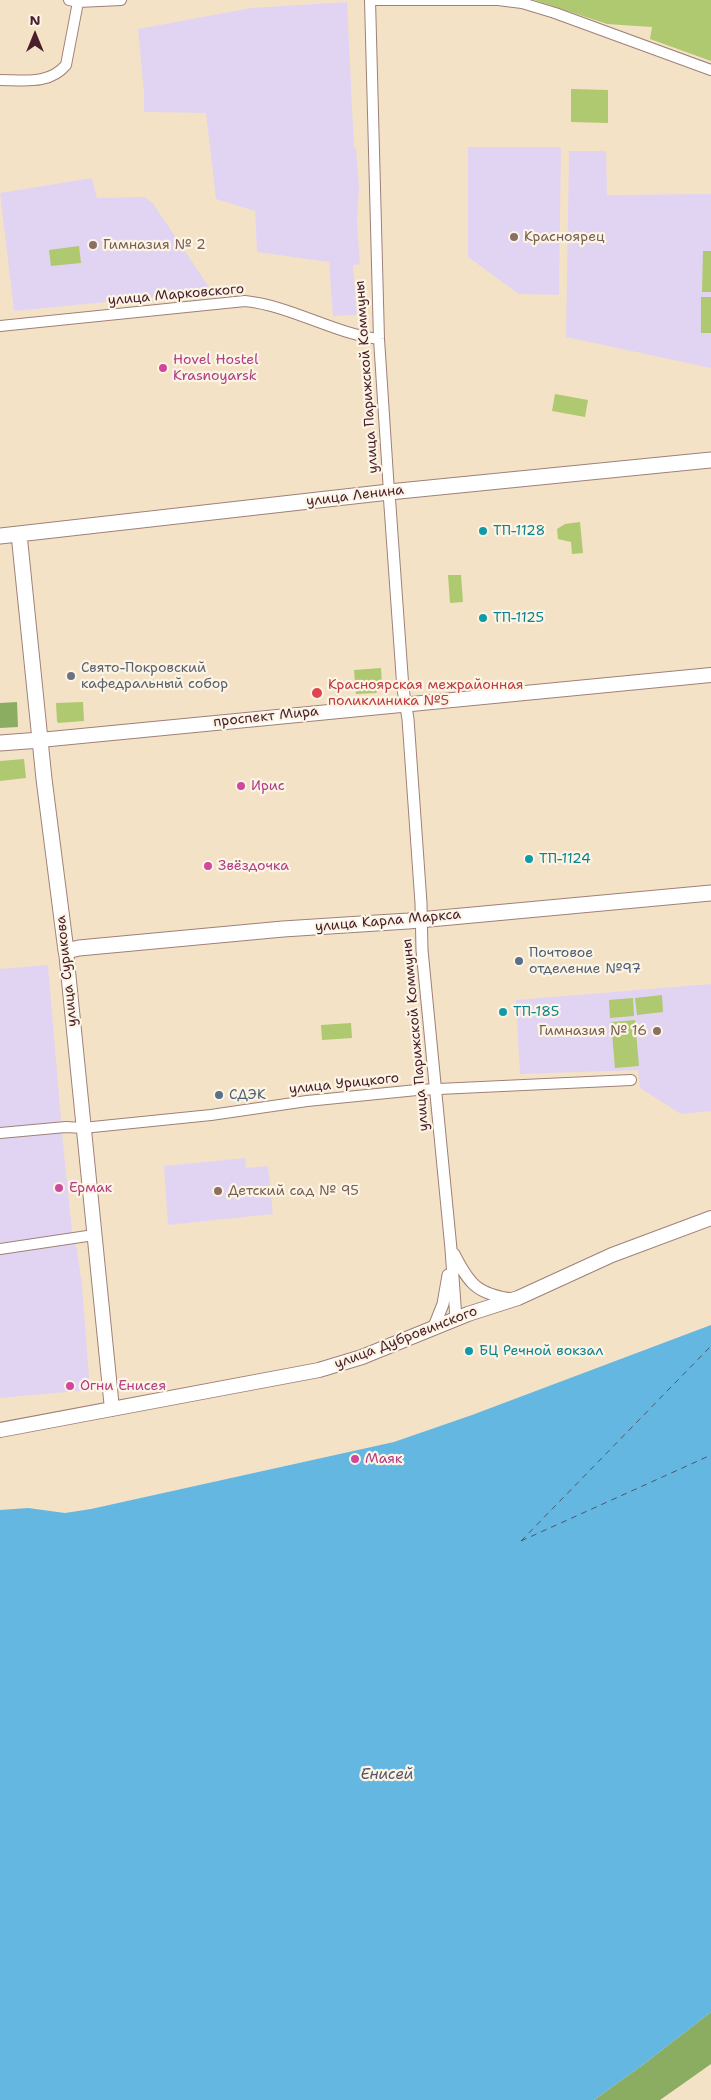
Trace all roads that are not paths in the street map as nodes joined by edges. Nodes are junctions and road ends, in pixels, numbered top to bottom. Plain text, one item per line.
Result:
1 (121, 0) edge
2 (370, 0) edge
3 (74, 1) edge
4 (711, 70) edge
5 (0, 80) edge
6 (0, 326) edge
7 (378, 339) junction
8 (711, 460) edge
9 (389, 492) junction
10 (19, 534) junction
11 (0, 536) edge
12 (711, 674) edge
13 (406, 704) junction
14 (40, 740) junction
15 (0, 743) edge
16 (711, 893) edge
17 (422, 919) junction
18 (66, 952) junction
19 (631, 1080) dead end
20 (436, 1088) junction
21 (83, 1128) junction
22 (0, 1133) edge
23 (711, 1218) edge
24 (94, 1235) junction
25 (0, 1249) edge
26 (451, 1249) junction
27 (514, 1299) junction
28 (456, 1319) junction
29 (433, 1329) junction
30 (112, 1409) junction
31 (0, 1430) edge

1 - 3 street
2 - 4 street
2 - 7 street, улица Парижской Коммуны
3 - 5 street
6 - 7 street, улица Марковского
7 - 9 street, улица Парижской Коммуны
8 - 9 main road, улица Ленина
9 - 10 main road, улица Ленина
9 - 13 street, улица Парижской Коммуны
10 - 11 main road, улица Ленина
10 - 14 main road, улица Сурикова
12 - 13 main road, проспект Мира
13 - 14 main road, проспект Мира
13 - 17 street, улица Парижской Коммуны
14 - 15 main road, проспект Мира
14 - 18 main road, улица Сурикова
16 - 17 main road, улица Карла Маркса
17 - 18 main road, улица Карла Маркса
17 - 20 street, улица Парижской Коммуны
18 - 21 main road, улица Сурикова
19 - 20 street, улица Урицкого
20 - 21 street, улица Урицкого
20 - 26 street, улица Парижской Коммуны
21 - 22 street, улица Урицкого
21 - 24 main road, улица Сурикова
23 - 27 main road, улица Дубровинского
24 - 25 street
24 - 30 main road, улица Сурикова
26 - 27 street
26 - 28 street, улица Парижской Коммуны
26 - 29 street
27 - 28 main road, улица Дубровинского
28 - 29 main road, улица Дубровинского
29 - 30 main road, улица Дубровинского
30 - 31 main road, улица Дубровинского

